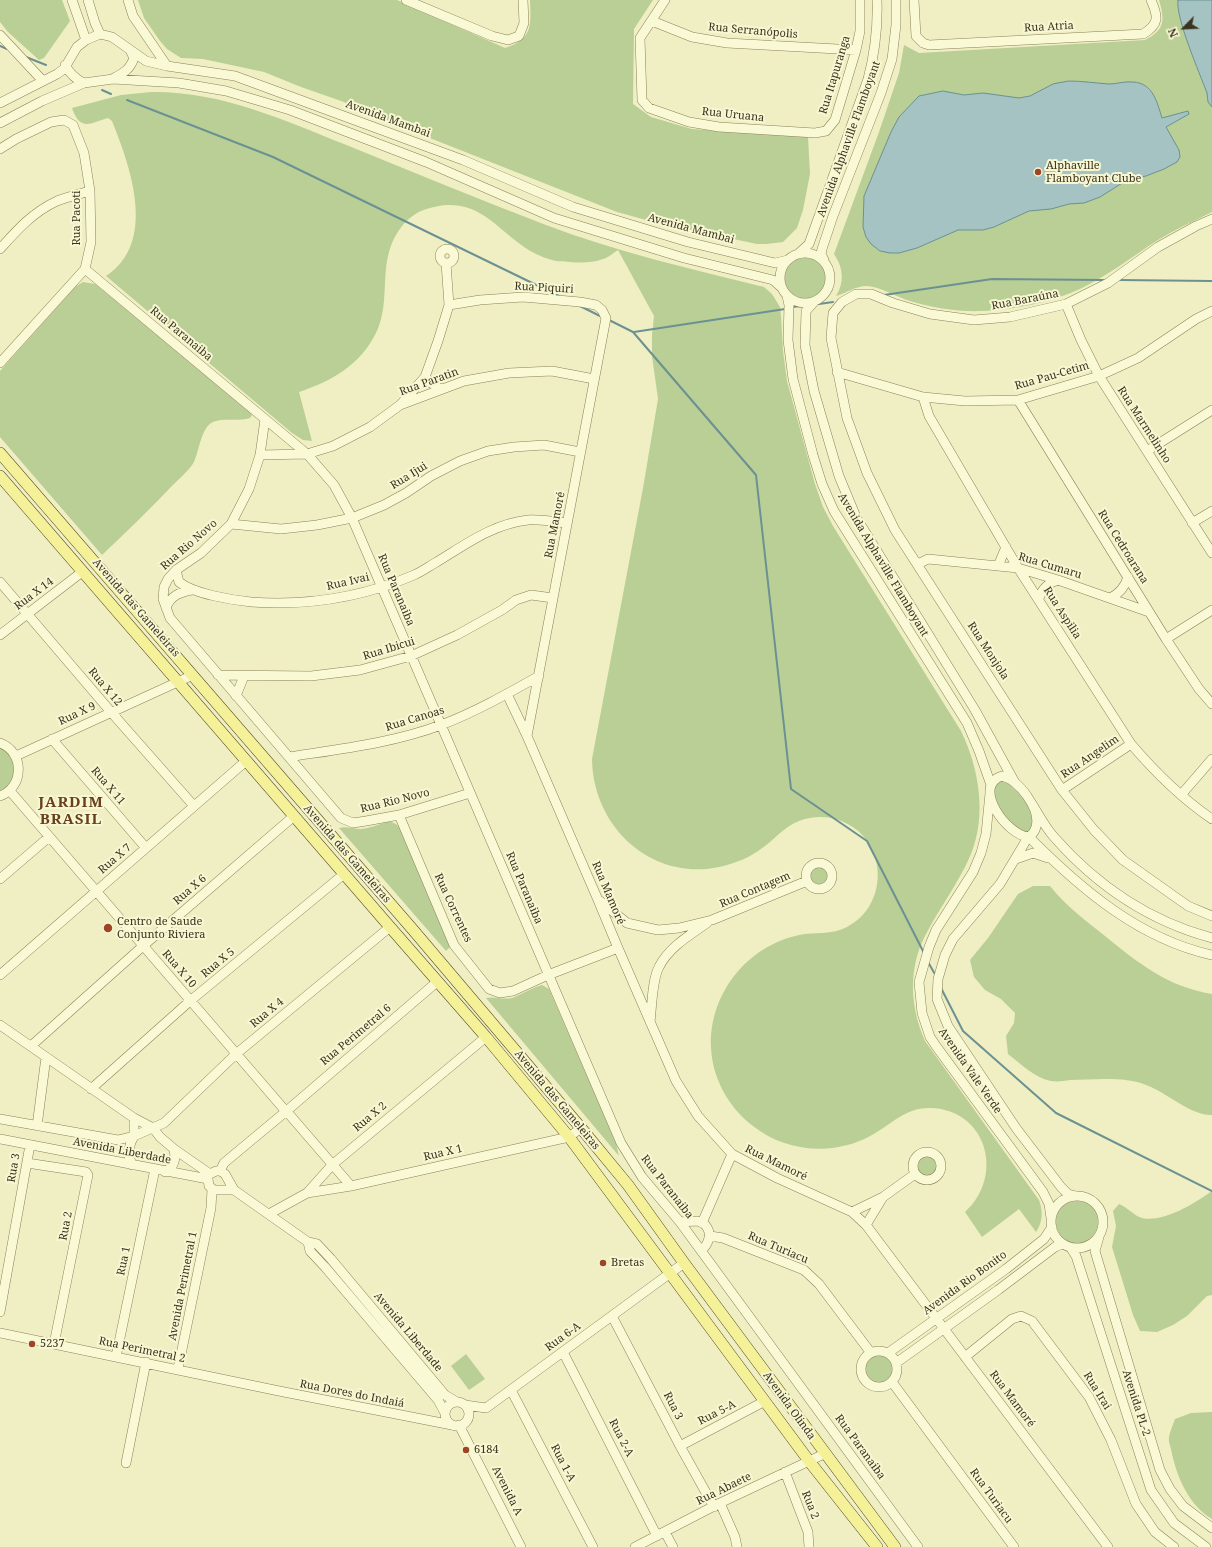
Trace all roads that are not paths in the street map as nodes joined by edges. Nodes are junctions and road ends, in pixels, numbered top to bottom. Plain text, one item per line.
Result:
1 (72, 0) edge
2 (88, 0) edge
3 (128, 0) edge
4 (406, 0) edge
5 (523, 0) edge
6 (665, 0) edge
7 (860, 0) edge
8 (877, 0) edge
9 (896, 0) edge
10 (914, 0) edge
11 (1151, 0) edge
12 (652, 21) junction
13 (100, 34) junction
14 (0, 35) edge
15 (86, 40) junction
16 (129, 49) junction
17 (856, 50) junction
18 (65, 65) junction
19 (167, 66) junction
20 (113, 78) junction
21 (43, 81) junction
22 (84, 83) junction
23 (0, 103) edge
24 (0, 123) edge
25 (826, 131) joint
26 (0, 149) edge
27 (90, 191) junction
28 (1212, 219) edge
29 (0, 249) edge
30 (799, 253) junction
31 (788, 260) junction
32 (824, 260) junction
33 (446, 263) dead end
34 (85, 269) junction
35 (785, 292) junction
36 (814, 302) junction
37 (1066, 304) junction
38 (449, 305) junction
39 (1212, 311) edge
40 (606, 318) joint
41 (831, 338) joint
42 (0, 363) edge
43 (837, 372) junction
44 (1099, 376) junction
45 (424, 377) junction
46 (594, 379) junction
47 (441, 389) junction
48 (923, 397) junction
49 (1018, 400) junction
50 (400, 405) junction
51 (1212, 410) edge
52 (265, 419) junction
53 (1146, 451) junction
54 (0, 452) edge
55 (580, 452) junction
56 (307, 454) junction
57 (260, 455) junction
58 (0, 476) edge
59 (238, 511) junction
60 (1212, 511) edge
61 (352, 518) junction
62 (1192, 522) junction
63 (567, 523) junction
64 (231, 524) junction
65 (249, 526) junction
66 (1006, 547) junction
67 (1212, 553) edge
68 (918, 564) junction
69 (998, 566) junction
70 (1018, 568) junction
71 (176, 570) junction
72 (82, 572) junction
73 (1128, 577) junction
74 (1058, 580) junction
75 (0, 582) edge
76 (381, 587) junction
77 (192, 590) junction
78 (553, 598) junction
79 (1039, 598) junction
80 (1110, 598) junction
81 (166, 608) junction
82 (1212, 610) edge
83 (1149, 612) junction
84 (28, 613) junction
85 (0, 635) edge
86 (1166, 639) junction
87 (411, 656) junction
88 (193, 675) junction
89 (218, 675) junction
90 (244, 676) junction
91 (539, 676) junction
92 (177, 682) junction
93 (508, 694) junction
94 (236, 696) junction
95 (1212, 704) edge
96 (111, 712) junction
97 (441, 725) junction
98 (527, 736) junction
99 (52, 739) junction
100 (0, 743) edge
101 (1131, 744) junction
102 (308, 754) junction
103 (16, 756) junction
104 (290, 757) junction
105 (1212, 759) edge
106 (246, 761) junction
107 (301, 770) junction
108 (1014, 781) junction
109 (990, 789) junction
110 (1062, 790) junction
111 (10, 791) junction
112 (470, 793) junction
113 (1181, 795) junction
114 (0, 796) edge
115 (1032, 804) junction
116 (194, 806) junction
117 (399, 815) junction
118 (294, 816) junction
119 (1212, 819) edge
120 (50, 837) junction
121 (1028, 837) junction
122 (146, 848) junction
123 (1016, 859) junction
124 (1055, 861) junction
125 (344, 874) junction
126 (0, 879) edge
127 (807, 881) dead end
128 (96, 891) junction
129 (598, 900) junction
130 (1212, 916) edge
131 (712, 920) junction
132 (390, 927) junction
133 (679, 928) junction
134 (414, 931) junction
135 (1212, 938) edge
136 (683, 939) junction
137 (143, 946) junction
138 (618, 948) junction
139 (1212, 956) edge
140 (0, 975) edge
141 (548, 975) junction
142 (438, 981) junction
143 (190, 1001) junction
144 (650, 1022) junction
145 (0, 1025) edge
146 (486, 1037) junction
147 (32, 1046) junction
148 (236, 1054) junction
149 (46, 1057) junction
150 (91, 1089) junction
151 (286, 1110) junction
152 (134, 1118) junction
153 (0, 1119) edge
154 (164, 1123) junction
155 (37, 1126) junction
156 (153, 1128) junction
157 (581, 1128) junction
158 (134, 1136) junction
159 (160, 1137) junction
160 (569, 1137) junction
161 (0, 1139) edge
162 (30, 1145) junction
163 (174, 1149) junction
164 (732, 1154) junction
165 (27, 1163) junction
166 (132, 1165) junction
167 (332, 1165) junction
168 (155, 1170) junction
169 (220, 1171) junction
170 (165, 1172) junction
171 (916, 1174) dead end
172 (228, 1180) junction
173 (351, 1186) junction
174 (218, 1190) junction
175 (234, 1190) junction
176 (307, 1193) junction
177 (1076, 1196) junction
178 (883, 1197) junction
179 (852, 1212) junction
180 (270, 1214) junction
181 (680, 1222) junction
182 (702, 1223) junction
183 (1052, 1223) junction
184 (866, 1225) junction
185 (710, 1236) junction
186 (1099, 1237) junction
187 (308, 1242) junction
188 (1066, 1246) junction
189 (701, 1251) junction
190 (684, 1263) junction
191 (671, 1273) junction
192 (0, 1312) edge
193 (612, 1316) junction
194 (936, 1318) junction
195 (944, 1328) junction
196 (0, 1333) edge
197 (54, 1344) junction
198 (563, 1352) junction
199 (871, 1353) junction
200 (888, 1354) junction
201 (116, 1357) junction
202 (965, 1357) junction
203 (146, 1362) junction
204 (896, 1363) junction
205 (178, 1369) junction
206 (892, 1382) junction
207 (511, 1390) junction
208 (279, 1391) joint
209 (765, 1401) junction
210 (461, 1403) junction
211 (445, 1413) junction
212 (421, 1420) junction
213 (456, 1425) junction
214 (680, 1446) junction
215 (824, 1454) junction
216 (809, 1461) junction
217 (126, 1463) dead end
218 (785, 1472) junction
219 (717, 1505) junction
220 (1212, 1528) edge
221 (661, 1534) junction
222 (522, 1547) edge
223 (593, 1547) edge
224 (635, 1547) edge
225 (673, 1547) edge
226 (737, 1547) edge
227 (809, 1547) edge
228 (877, 1547) edge
229 (895, 1547) edge
230 (918, 1547) edge
231 (1014, 1547) edge
232 (1108, 1547) edge
233 (1174, 1547) edge
234 (1206, 1547) edge

1 - 15 street
2 - 13 street
3 - 19 street
4 - 5 street
6 - 12 street
7 - 17 street, Rua Itapuranga
8 - 30 street, Avenida Alphaville Flamboyant
9 - 32 street, Avenida Alphaville Flamboyant
10 - 11 street, Rua Atria
12 - 17 street, Rua Serranópolis
12 - 25 street, Rua Uruana
13 - 15 street
13 - 16 street, Avenida Mambai
14 - 21 street
15 - 18 street
16 - 19 street, Avenida Mambai
16 - 20 street
17 - 25 street, Rua Itapuranga
18 - 21 street
18 - 22 street
19 - 31 street, Avenida Mambai
20 - 22 street
20 - 35 street
21 - 23 street
22 - 24 street
26 - 27 street, Rua Pacoti
27 - 29 street
27 - 34 street, Rua Pacoti
28 - 37 street, Rua Baraúna
30 - 31 street
30 - 32 street
31 - 35 street
32 - 36 street
33 - 38 street
34 - 42 street, Rua Pacoti
34 - 52 street, Rua Paranaiba
35 - 36 street
35 - 109 street, Avenida Alphaville Flamboyant
36 - 108 street, Avenida Alphaville Flamboyant
37 - 41 street, Rua Baraúna
37 - 44 street, Rua Marmelinho
38 - 40 street, Rua Piquiri
38 - 45 street
39 - 44 street, Rua Pau-Cetim
40 - 46 street, Rua Mamoré
41 - 43 street, Rua Monjola
43 - 48 street, Rua Pau-Cetim
43 - 68 street, Rua Monjola
44 - 49 street, Rua Pau-Cetim
44 - 53 street, Rua Marmelinho
45 - 47 street
45 - 50 street
46 - 47 street, Rua Paratin
46 - 55 street, Rua Mamoré
47 - 50 street, Rua Paratin
48 - 49 street, Rua Pau-Cetim
48 - 66 street, Rua Aspilia
49 - 73 street, Rua Cedroarana
50 - 56 street, Rua Paratin
51 - 53 street
52 - 56 street, Rua Paranaiba
52 - 57 street, Rua Rio Novo
53 - 62 street, Rua Marmelinho
54 - 88 main road, Avenida das Gameleiras
55 - 61 street, Rua Ijui
55 - 63 street, Rua Mamoré
56 - 57 street, Rua Paratin
56 - 61 street, Rua Paranaiba
57 - 59 street, Rua Rio Novo
58 - 72 main road, Avenida das Gameleiras
59 - 64 street, Rua Rio Novo
59 - 65 street
60 - 62 street
61 - 65 street, Rua Ijui
61 - 76 street, Rua Paranaiba
62 - 67 street, Rua Marmelinho
63 - 76 street, Rua Ivai
63 - 78 street, Rua Mamoré
64 - 65 street, Rua Ijui
64 - 71 street, Rua Rio Novo
66 - 69 street
66 - 70 street, Rua Aspilia
68 - 69 street, Rua Cumaru
68 - 110 street, Rua Monjola
69 - 70 street, Rua Cumaru
70 - 74 street, Rua Cumaru
70 - 79 street, Rua Aspilia
71 - 77 street, Rua Ivai
71 - 81 street, Rua Rio Novo
72 - 84 street, Rua X 14
72 - 92 main road, Avenida das Gameleiras
73 - 80 street
73 - 83 street, Rua Cedroarana
74 - 79 street
74 - 80 street, Rua Cumaru
75 - 84 street, Rua X 12
76 - 77 street, Rua Ivai
76 - 87 street, Rua Paranaiba
77 - 81 street
78 - 87 street, Rua Ibicui
78 - 91 street, Rua Mamoré
79 - 101 street, Rua Aspilia
80 - 83 street, Rua Cumaru
81 - 89 street, Rua Rio Novo
82 - 86 street
83 - 86 street, Rua Cedroarana
84 - 85 street, Rua X 14
84 - 96 street, Rua X 12
86 - 95 street, Rua Cedroarana
87 - 90 street, Rua Ibicui
87 - 97 street, Rua Paranaiba
88 - 92 street, Rua X 9
88 - 134 main road, Avenida das Gameleiras
89 - 90 street, Rua Ibicui
89 - 94 street, Rua Rio Novo
90 - 94 street
91 - 93 street, Rua Canoas
91 - 98 street, Rua Mamoré
92 - 96 street, Rua X 9
92 - 106 main road, Avenida das Gameleiras
93 - 97 street, Rua Canoas
93 - 98 street, Rua Mamoré
94 - 104 street, Rua Rio Novo
96 - 99 street, Rua X 9
96 - 116 street, Rua X 12
97 - 102 street, Rua Canoas
97 - 112 street, Rua Paranaiba
98 - 129 street, Rua Mamoré
99 - 103 street, Rua X 9
99 - 122 street, Rua X 11
100 - 103 street
101 - 110 street, Rua Angelim
101 - 113 street, Rua Aspilia
102 - 104 street, Rua Canoas
102 - 107 street
103 - 111 street
104 - 107 street, Rua Rio Novo
105 - 113 street
106 - 116 street, Rua X 7
106 - 118 main road, Avenida das Gameleiras
107 - 117 street, Rua Rio Novo
108 - 109 street
108 - 115 street, Avenida Alphaville Flamboyant
109 - 121 street, Avenida Alphaville Flamboyant
109 - 183 street, Avenida Vale Verde
110 - 130 street, Rua Monjola
111 - 114 street
111 - 120 street, Rua X 10
112 - 117 street, Rua Rio Novo
112 - 141 street, Rua Paranaiba
113 - 119 street, Rua Aspilia
115 - 121 street, Avenida Vale Verde
115 - 135 street
116 - 122 street, Rua X 7
117 - 141 street, Rua Correntes
118 - 125 main road, Avenida das Gameleiras
118 - 137 street, Rua X 6
120 - 126 street
120 - 128 street, Rua X 10
121 - 123 street, Avenida Vale Verde
121 - 124 street
122 - 128 street, Rua X 7
123 - 124 street
123 - 177 street, Avenida Vale Verde
124 - 139 street
125 - 132 main road, Avenida das Gameleiras
125 - 143 street, Rua X 5
127 - 131 street, Rua Contagem
128 - 137 street, Rua X 10
128 - 140 street, Rua X 7
129 - 133 street, Rua Contagem
129 - 138 street, Rua Mamoré
131 - 133 street, Rua Contagem
131 - 136 street, Rua Contagem
132 - 134 main road
132 - 142 main road, Avenida das Gameleiras
132 - 148 street, Rua X 4
133 - 136 street
134 - 157 main road, Avenida das Gameleiras
136 - 144 street, Rua Contagem
137 - 143 street, Rua X 10
137 - 147 street, Rua X 6
138 - 141 street, Rua Correntes
138 - 144 street, Rua Mamoré
141 - 181 street, Rua Paranaiba
142 - 146 main road, Avenida das Gameleiras
142 - 151 street, Rua Perimetral 6
143 - 148 street, Rua X 10
143 - 150 street, Rua X 5
144 - 164 street, Rua Mamoré
145 - 147 street
146 - 160 main road, Avenida das Gameleiras
146 - 167 street, Rua X 2
147 - 149 street
148 - 151 street, Rua X 10
148 - 154 street, Rua X 4
149 - 150 street
149 - 155 street
150 - 152 street
151 - 167 street, Rua X 10
151 - 169 street, Rua Perimetral 6
152 - 156 street
152 - 158 street
153 - 155 street, Avenida Liberdade
154 - 156 street, Rua X 4
154 - 159 street
155 - 158 street, Avenida Liberdade
156 - 158 street, Avenida Liberdade
156 - 159 street
157 - 160 street, Rua X 1
157 - 190 main road, Avenida das Gameleiras
158 - 166 street
159 - 163 street
160 - 173 street, Rua X 1
160 - 191 main road, Avenida das Gameleiras
161 - 162 street, Avenida Liberdade
162 - 165 street, Rua 3
162 - 166 street, Avenida Liberdade
163 - 169 street
163 - 170 street
164 - 179 street, Rua Mamoré
164 - 182 street
165 - 192 street, Rua 3
165 - 197 street, Rua 2
166 - 168 street, Avenida Liberdade
167 - 173 street, Rua X 10
167 - 176 street, Rua X 2
168 - 170 street, Avenida Liberdade
168 - 201 street, Rua 1
169 - 172 street, Avenida Liberdade
170 - 174 street, Avenida Liberdade
171 - 178 street
172 - 174 street
172 - 175 street, Avenida Liberdade
173 - 176 street, Rua X 1
174 - 175 street
174 - 205 street, Avenida Perimetral 1
175 - 180 street, Avenida Liberdade
176 - 180 street, Rua X 2
177 - 183 street
177 - 186 street
178 - 179 street
178 - 184 street
179 - 184 street, Rua Mamoré
180 - 187 street, Avenida Liberdade
181 - 182 street
181 - 189 street, Rua Paranaiba
182 - 185 street
183 - 188 street
183 - 194 street, Avenida Rio Bonito
184 - 194 street, Rua Mamoré
185 - 189 street
185 - 199 street, Rua Turiacu
186 - 188 street
186 - 220 street, Avenida PL-2
187 - 210 street, Avenida Liberdade
187 - 211 street, Avenida Liberdade
188 - 195 street
188 - 234 street, Avenida PL-2
189 - 230 street, Rua Paranaiba
190 - 191 street, Rua 6-A
190 - 215 main road, Avenida Olinda
191 - 193 street, Rua 6-A
191 - 209 main road, Avenida Olinda
193 - 198 street, Rua 6-A
193 - 214 street, Rua 3
194 - 195 street, Rua Mamoré
194 - 200 street, Avenida Rio Bonito
195 - 202 street, Rua Mamoré
195 - 204 street
196 - 197 street, Rua Perimetral 2
197 - 201 street, Rua Perimetral 2
198 - 207 street, Rua 6-A
198 - 221 street, Rua 2-A
199 - 200 street
199 - 206 street
200 - 204 street
201 - 203 street, Rua Perimetral 2
202 - 232 street, Rua Mamoré
202 - 233 street, Rua Irai
203 - 205 street, Rua Perimetral 2
203 - 217 street
204 - 206 street
205 - 208 street, Rua Perimetral 2
206 - 231 street, Rua Turiacu
207 - 210 street, Rua 6-A
207 - 223 street, Rua 1-A
208 - 212 street, Rua Dores do Indaiá
209 - 214 street, Rua 5-A
209 - 216 main road, Avenida Olinda
210 - 211 street
210 - 213 street
211 - 212 street, Rua Dores do Indaiá
211 - 213 street
212 - 213 street, Rua Dores do Indaiá
213 - 222 street, Avenida A
214 - 219 street, Rua 3
215 - 216 street, Rua Abaete
215 - 229 main road, Avenida Olinda
216 - 218 street, Rua Abaete
216 - 228 main road, Avenida Olinda
218 - 219 street, Rua Abaete
218 - 227 street, Rua 2
219 - 221 street, Rua Abaete
219 - 226 street, Rua 3
221 - 224 street, Rua Abaete
221 - 225 street, Rua 2-A

